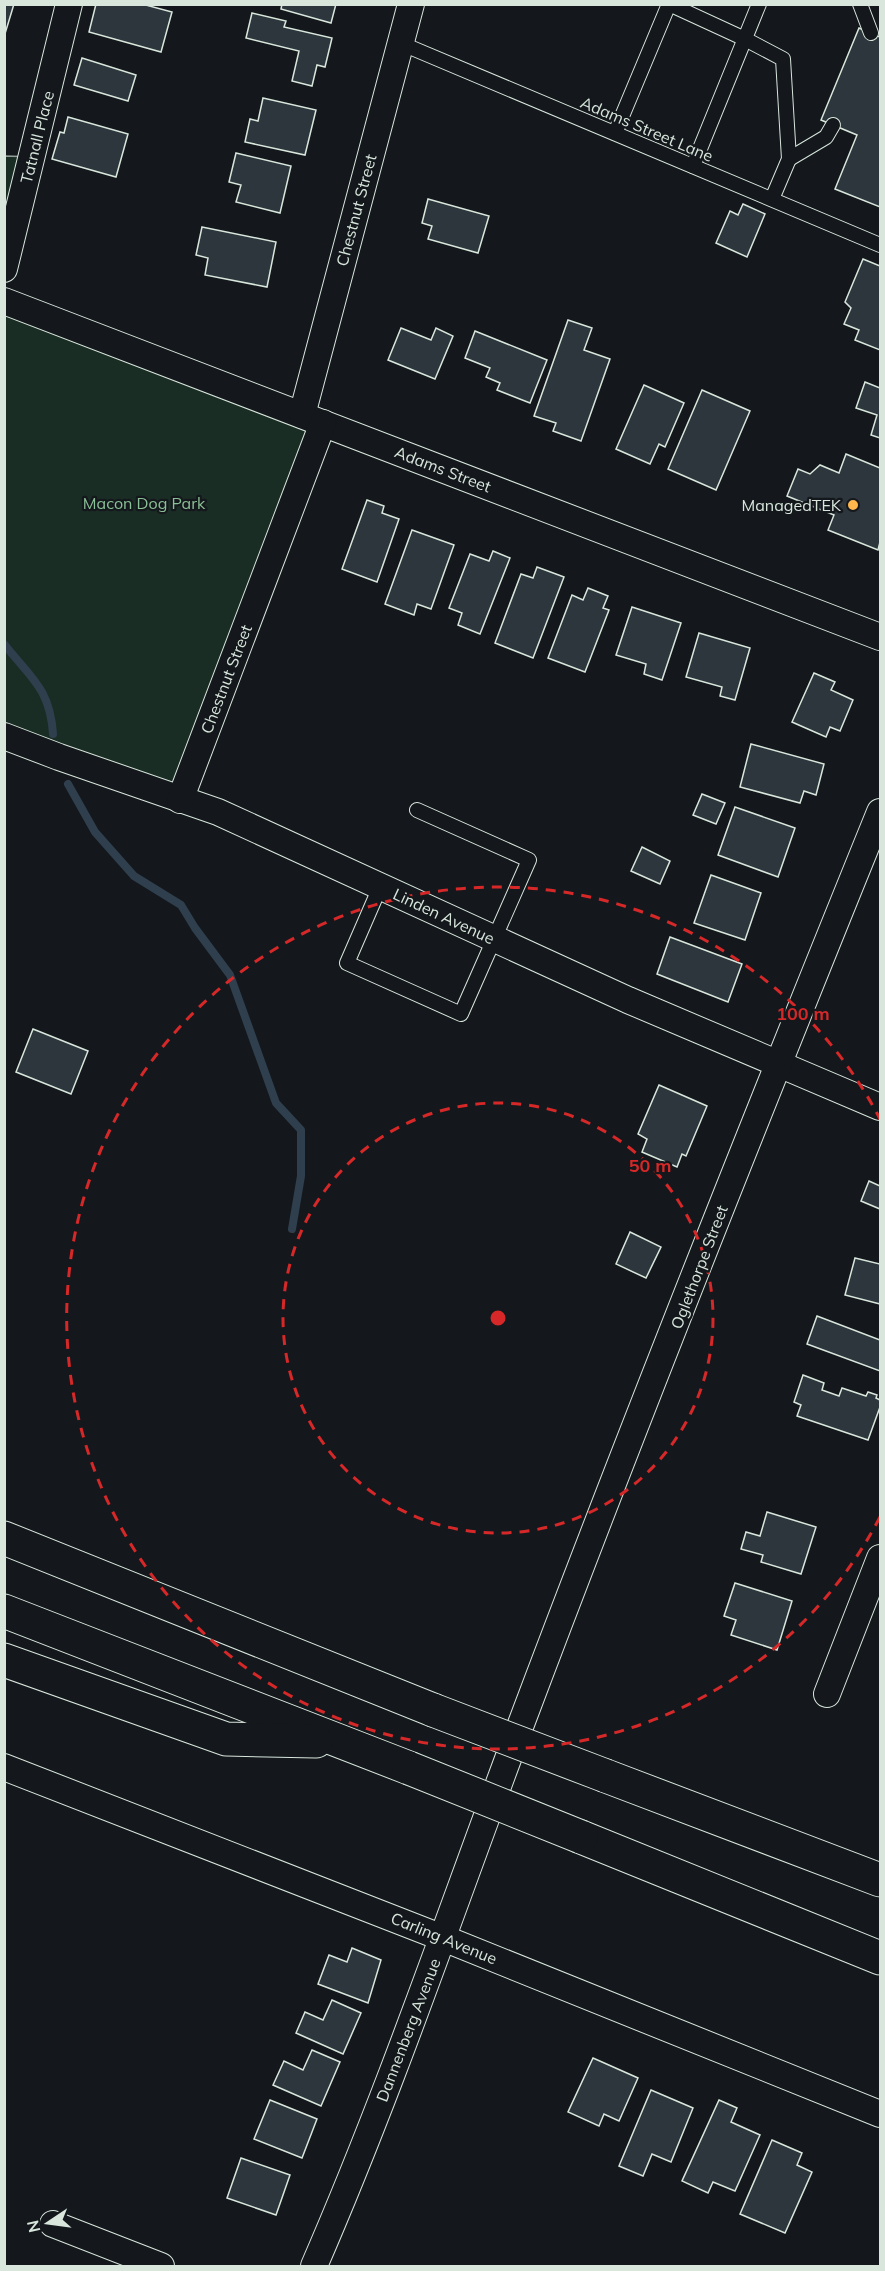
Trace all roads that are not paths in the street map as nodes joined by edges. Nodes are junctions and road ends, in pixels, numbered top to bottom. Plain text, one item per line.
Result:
1 (69, 4) edge
2 (411, 4) edge
3 (669, 4) edge
4 (759, 4) edge
5 (860, 4) edge
6 (871, 33) dead end
7 (746, 39) junction
8 (400, 43) junction
9 (832, 125) dead end
10 (615, 134) junction
11 (789, 159) junction
12 (693, 166) junction
13 (772, 200) junction
14 (880, 245) edge
15 (4, 269) edge
16 (4, 301) edge
17 (313, 419) junction
18 (880, 637) edge
19 (4, 736) edge
20 (180, 800) junction
21 (417, 810) dead end
22 (880, 812) edge
23 (380, 887) junction
24 (494, 939) junction
25 (778, 1064) junction
26 (880, 1107) edge
27 (4, 1538) edge
28 (880, 1558) edge
29 (4, 1611) edge
30 (4, 1660) edge
31 (827, 1694) dead end
32 (521, 1724) joint
33 (338, 1741) junction
34 (4, 1767) edge
35 (880, 1880) edge
36 (443, 1938) junction
37 (880, 1958) edge
38 (880, 2114) edge
39 (52, 2224) dead end
40 (161, 2266) edge
41 (314, 2266) edge

1 - 15 street, Tatnall Place
2 - 8 street, Chestnut Street
3 - 7 lane
3 - 10 lane
4 - 7 lane
5 - 6 lane
7 - 11 lane
7 - 12 lane
8 - 10 lane, Adams Street Lane
8 - 17 street, Chestnut Street
9 - 11 lane
10 - 12 lane, Adams Street Lane
11 - 13 lane
12 - 13 lane, Adams Street Lane
13 - 14 lane, Adams Street Lane
16 - 17 street, Adams Street
17 - 18 street, Adams Street
17 - 20 street, Chestnut Street
19 - 20 street, Linden Avenue
20 - 23 street, Linden Avenue
21 - 24 lane
22 - 25 street, Oglethorpe Street
23 - 24 street, Linden Avenue
23 - 24 lane
24 - 25 street, Linden Avenue
25 - 26 street, Linden Avenue
25 - 32 street, Oglethorpe Street
27 - 35 highway, bridge
28 - 31 street
29 - 33 highway
30 - 33 highway
32 - 36 street, Dannenberg Avenue
33 - 37 highway, bridge
34 - 36 street, Carling Avenue
36 - 38 street, Carling Avenue
36 - 41 street, Dannenberg Avenue
39 - 40 street

